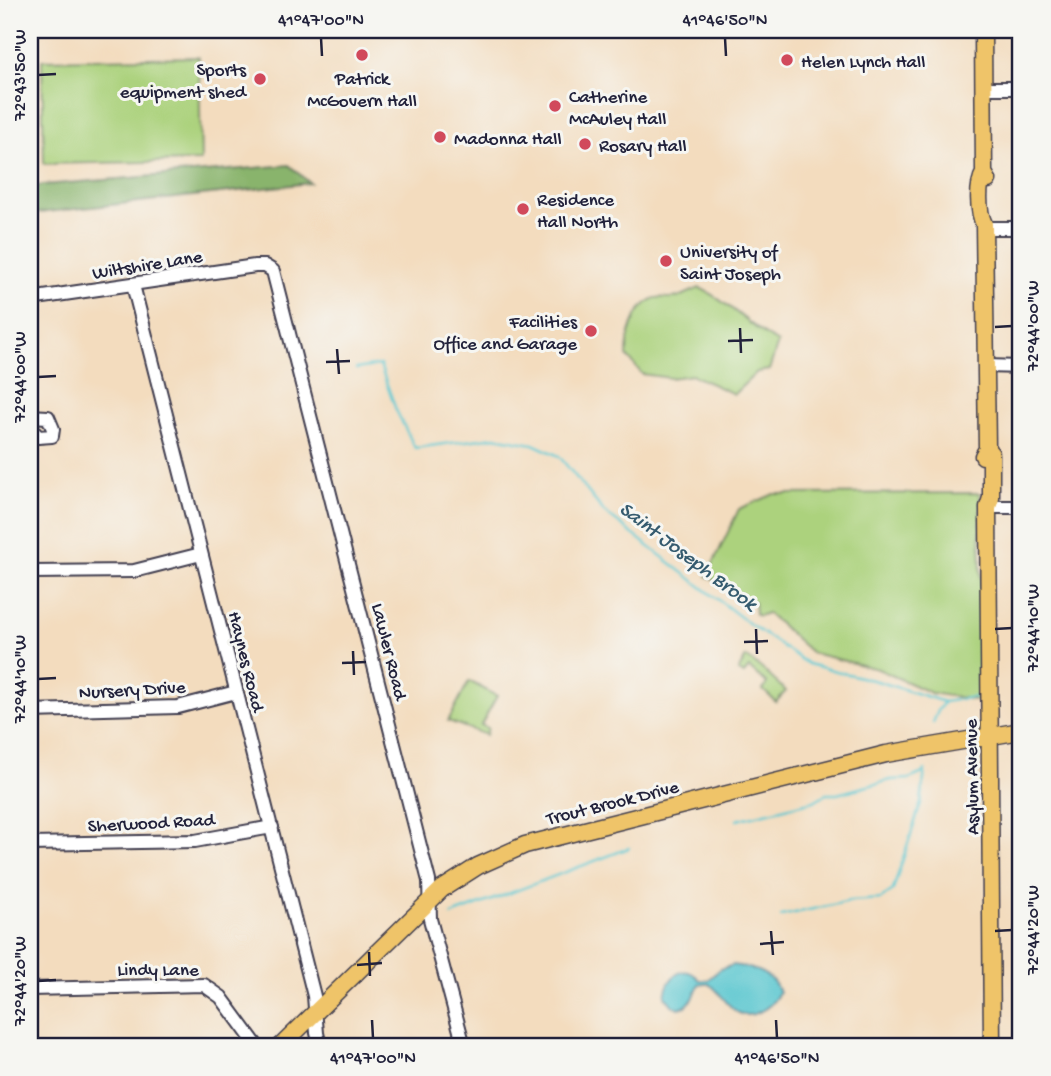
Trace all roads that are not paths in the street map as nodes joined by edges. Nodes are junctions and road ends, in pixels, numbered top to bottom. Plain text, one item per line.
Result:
1 (983, 30) edge
2 (984, 88) junction
3 (1021, 88) edge
4 (984, 226) junction
5 (1021, 228) edge
6 (270, 267) joint
7 (133, 285) junction
8 (30, 299) edge
9 (986, 366) junction
10 (1021, 367) edge
11 (30, 416) edge
12 (30, 427) edge
13 (988, 507) junction
14 (1021, 507) edge
15 (201, 554) junction
16 (30, 572) edge
17 (236, 692) junction
18 (30, 711) edge
19 (1021, 731) edge
20 (990, 736) junction
21 (272, 827) junction
22 (30, 844) edge
23 (429, 902) junction
24 (30, 989) edge
25 (315, 1013) junction
26 (257, 1046) edge
27 (281, 1046) edge
28 (320, 1046) edge
29 (464, 1046) edge
30 (992, 1046) edge

1 - 2 main road, Asylum Avenue
2 - 3 street
2 - 4 main road, Asylum Avenue
4 - 5 street
4 - 9 main road, Asylum Avenue
6 - 7 street, Wiltshire Lane
6 - 23 street, Lawler Road
7 - 8 street, Wiltshire Lane
7 - 15 street, Haynes Road
9 - 10 street
9 - 13 main road, Asylum Avenue
11 - 12 street
13 - 14 street
13 - 20 main road, Asylum Avenue
15 - 16 street
15 - 17 street, Haynes Road
17 - 18 street, Nursery Drive
17 - 21 street, Haynes Road
19 - 20 main road, Trout Brook Drive
20 - 23 main road, Trout Brook Drive
20 - 30 main road, Asylum Avenue
21 - 22 street, Sherwood Road
21 - 25 street, Haynes Road
23 - 25 main road, Trout Brook Drive
23 - 29 street, Lawler Road
24 - 26 street, Lindy Lane
25 - 27 main road, Trout Brook Drive
25 - 28 street, Haynes Road

